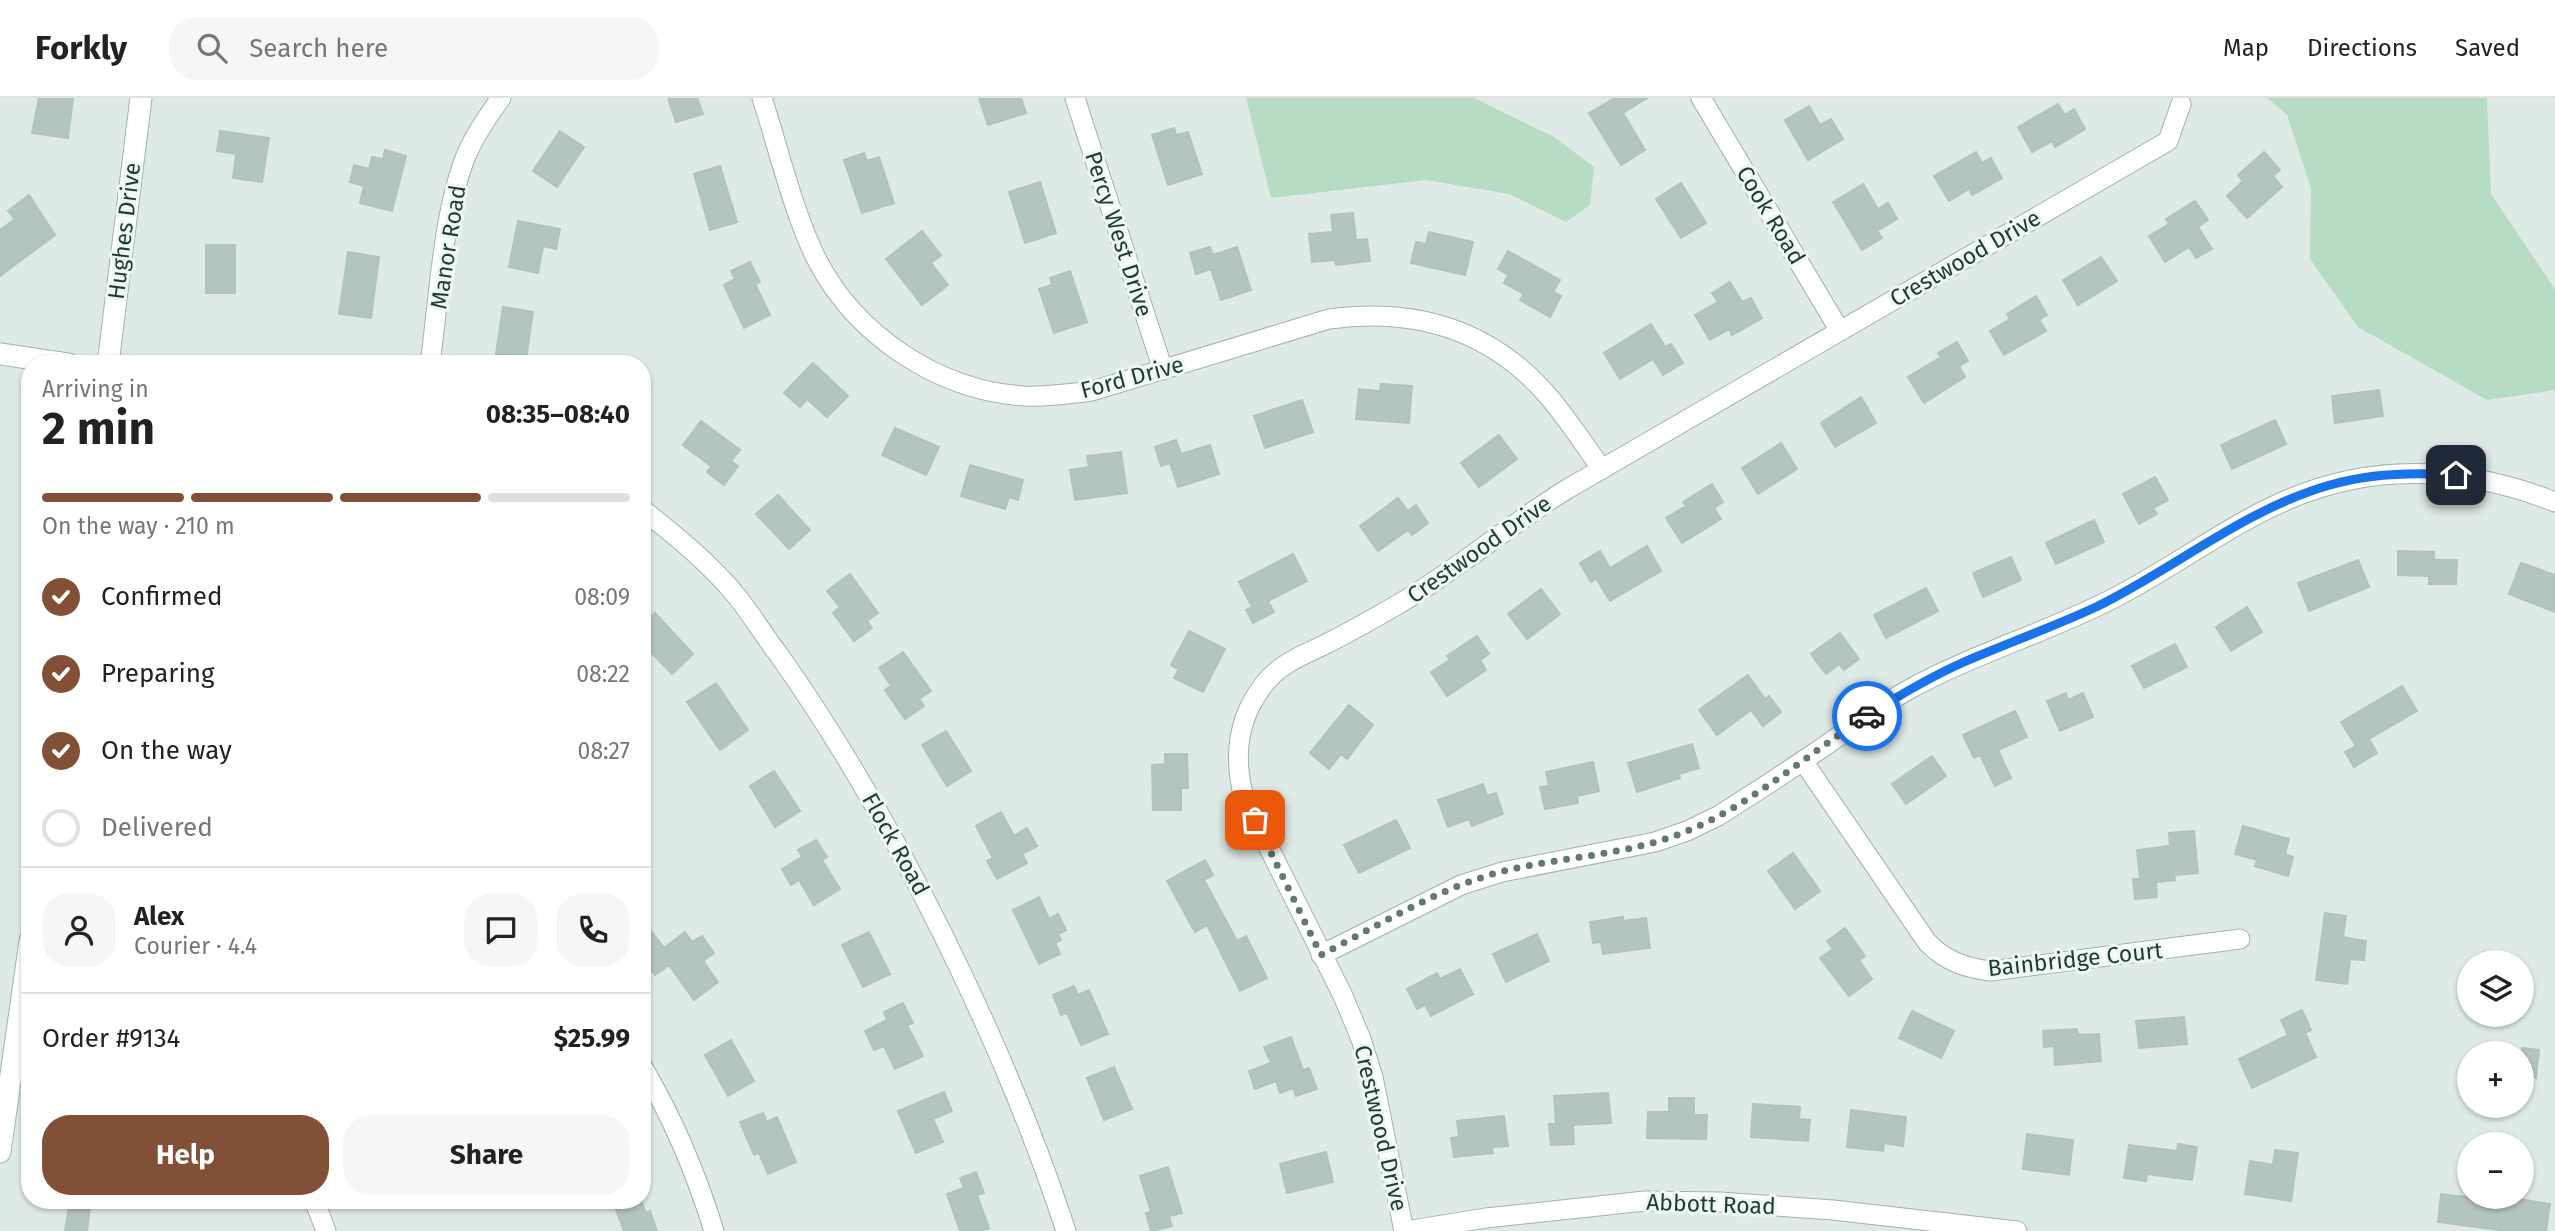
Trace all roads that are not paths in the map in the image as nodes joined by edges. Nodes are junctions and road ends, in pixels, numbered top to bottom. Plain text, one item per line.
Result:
1 (141, 98) edge
2 (501, 98) edge
3 (762, 98) edge
4 (1075, 98) edge
5 (1701, 98) edge
6 (2181, 104) dead end
7 (1840, 331) junction
8 (0, 354) edge
9 (109, 355) edge
10 (431, 355) edge
11 (21, 357) edge
12 (1163, 370) junction
13 (1602, 469) junction
14 (2555, 502) edge
15 (651, 517) edge
16 (1803, 761) junction
17 (2240, 939) dead end
18 (1321, 955) junction
19 (21, 1004) edge
20 (651, 1083) edge
21 (0, 1152) edge
22 (317, 1209) edge
23 (326, 1231) edge
24 (715, 1231) edge
25 (1066, 1231) edge
26 (1405, 1231) edge
27 (2017, 1231) edge

1 - 9 street, Hughes Drive
2 - 10 street, Manor Road
3 - 12 street, Ford Drive
4 - 12 street, Percy West Drive
5 - 7 street, Cook Road
6 - 7 street, Crestwood Drive
7 - 13 street, Crestwood Drive
8 - 11 street
12 - 13 street, Ford Drive
13 - 18 street, Crestwood Drive
14 - 16 street
15 - 25 street, Flock Road
16 - 17 street, Bainbridge Court
16 - 18 street
18 - 26 street, Crestwood Drive
19 - 21 street
20 - 24 street
22 - 23 street
26 - 27 street, Abbott Road

